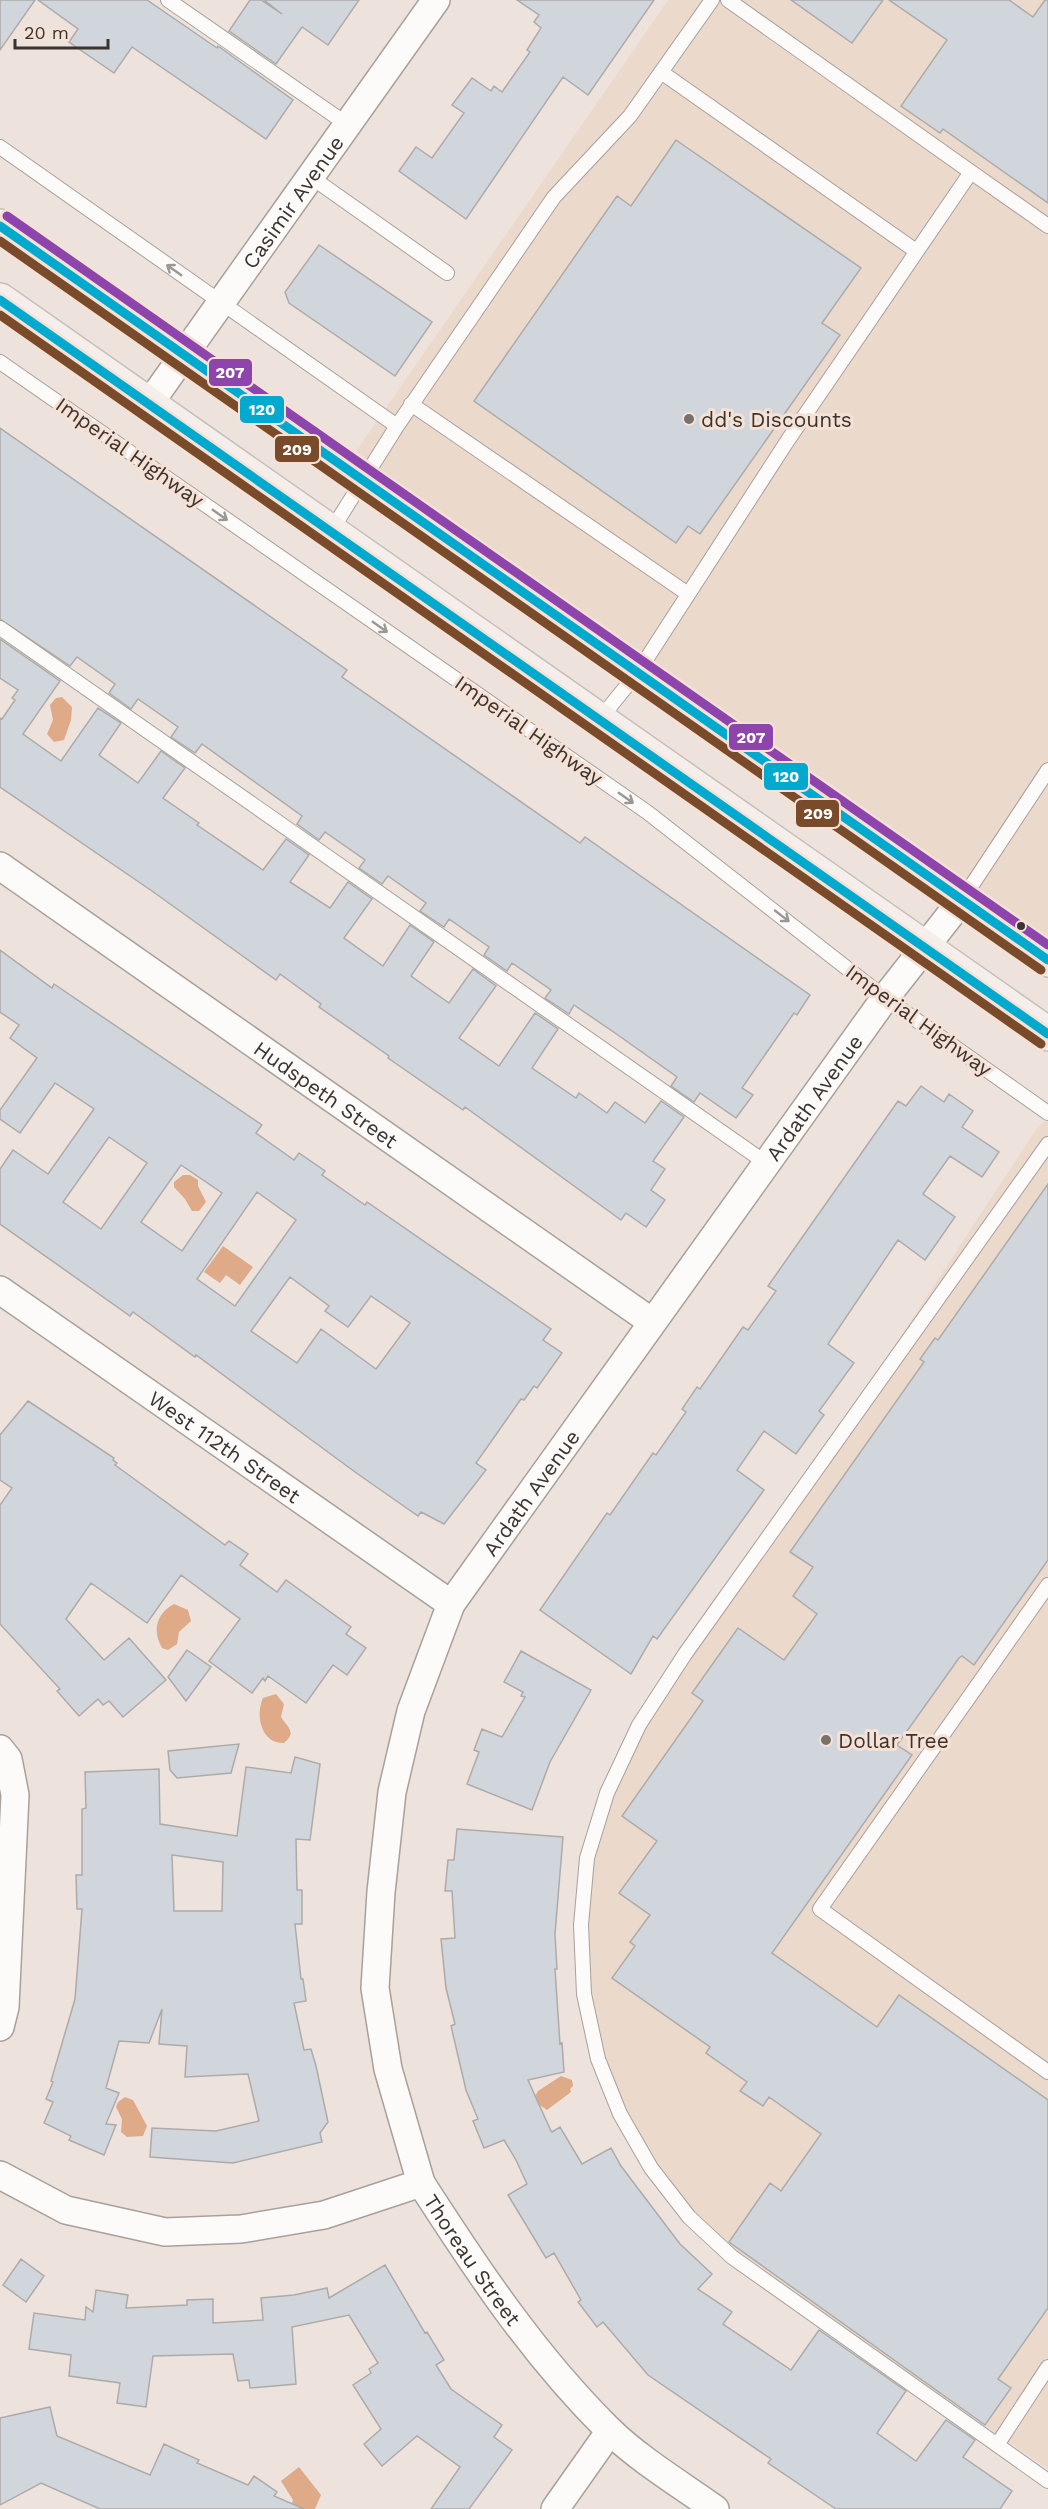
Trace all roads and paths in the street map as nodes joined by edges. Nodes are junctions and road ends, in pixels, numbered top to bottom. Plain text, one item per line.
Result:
1 (168, 0) edge
2 (436, 0) edge
3 (712, 0) edge
4 (728, 0) edge
5 (661, 72) junction
6 (348, 125) junction
7 (0, 147) edge
8 (970, 172) junction
9 (311, 177) junction
10 (0, 225) edge
11 (1048, 226) edge
12 (916, 251) junction
13 (447, 273) dead end
14 (0, 300) edge
15 (222, 303) junction
16 (184, 354) junction
17 (0, 362) edge
18 (149, 404) junction
19 (411, 405) junction
20 (397, 426) junction
21 (362, 480) junction
22 (330, 531) junction
23 (688, 594) junction
24 (0, 628) edge
25 (638, 672) junction
26 (599, 720) junction
27 (1048, 770) edge
28 (0, 866) edge
29 (962, 900) junction
30 (924, 947) junction
31 (1048, 960) edge
32 (885, 998) junction
33 (1048, 1034) edge
34 (1048, 1113) edge
35 (1048, 1143) edge
36 (766, 1163) junction
37 (0, 1290) edge
38 (652, 1322) junction
39 (1048, 1585) edge
40 (451, 1604) junction
41 (0, 1749) edge
42 (0, 2028) edge
43 (1048, 2072) edge
44 (0, 2175) edge
45 (421, 2183) junction
46 (1048, 2367) edge
47 (610, 2431) junction
48 (998, 2445) junction
49 (1048, 2481) edge
50 (555, 2509) edge
51 (715, 2509) edge

1 - 6 lane
2 - 6 street, Casimir Avenue
3 - 5 lane
4 - 8 lane
5 - 12 lane
5 - 19 lane
6 - 9 street, Casimir Avenue
15 -> 7 lane
8 - 11 lane
8 - 12 lane
9 - 13 lane
9 - 15 street, Casimir Avenue
10 - 16 main road
12 - 23 lane
14 - 18 main road
15 - 16 street, Casimir Avenue
15 - 20 lane
16 - 18 street, Casimir Avenue
16 - 21 main road
17 -> 32 lane, Imperial Highway
18 - 22 main road
19 - 20 lane
19 - 23 lane
20 - 21 lane
21 - 22 lane
21 - 25 main road
22 - 26 main road
23 - 25 lane
24 - 36 lane
25 - 26 lane
25 - 29 main road
26 - 30 main road
27 - 29 lane
28 - 38 street, Hudspeth Street
29 - 30 street, Ardath Avenue
29 - 31 main road
30 - 32 street, Ardath Avenue
30 - 33 main road
32 - 34 lane, Imperial Highway
32 - 36 street, Ardath Avenue
35 - 48 lane
36 - 38 street, Ardath Avenue
37 - 40 street, West 112th Street
38 - 40 street, Ardath Avenue
39 - 43 lane
40 - 45 street, Ardath Avenue
41 - 42 street
44 - 45 street, Thoreau Street
45 - 47 street, Thoreau Street
46 - 48 lane
47 - 50 street
47 - 51 street, Thoreau Street
48 - 49 lane

